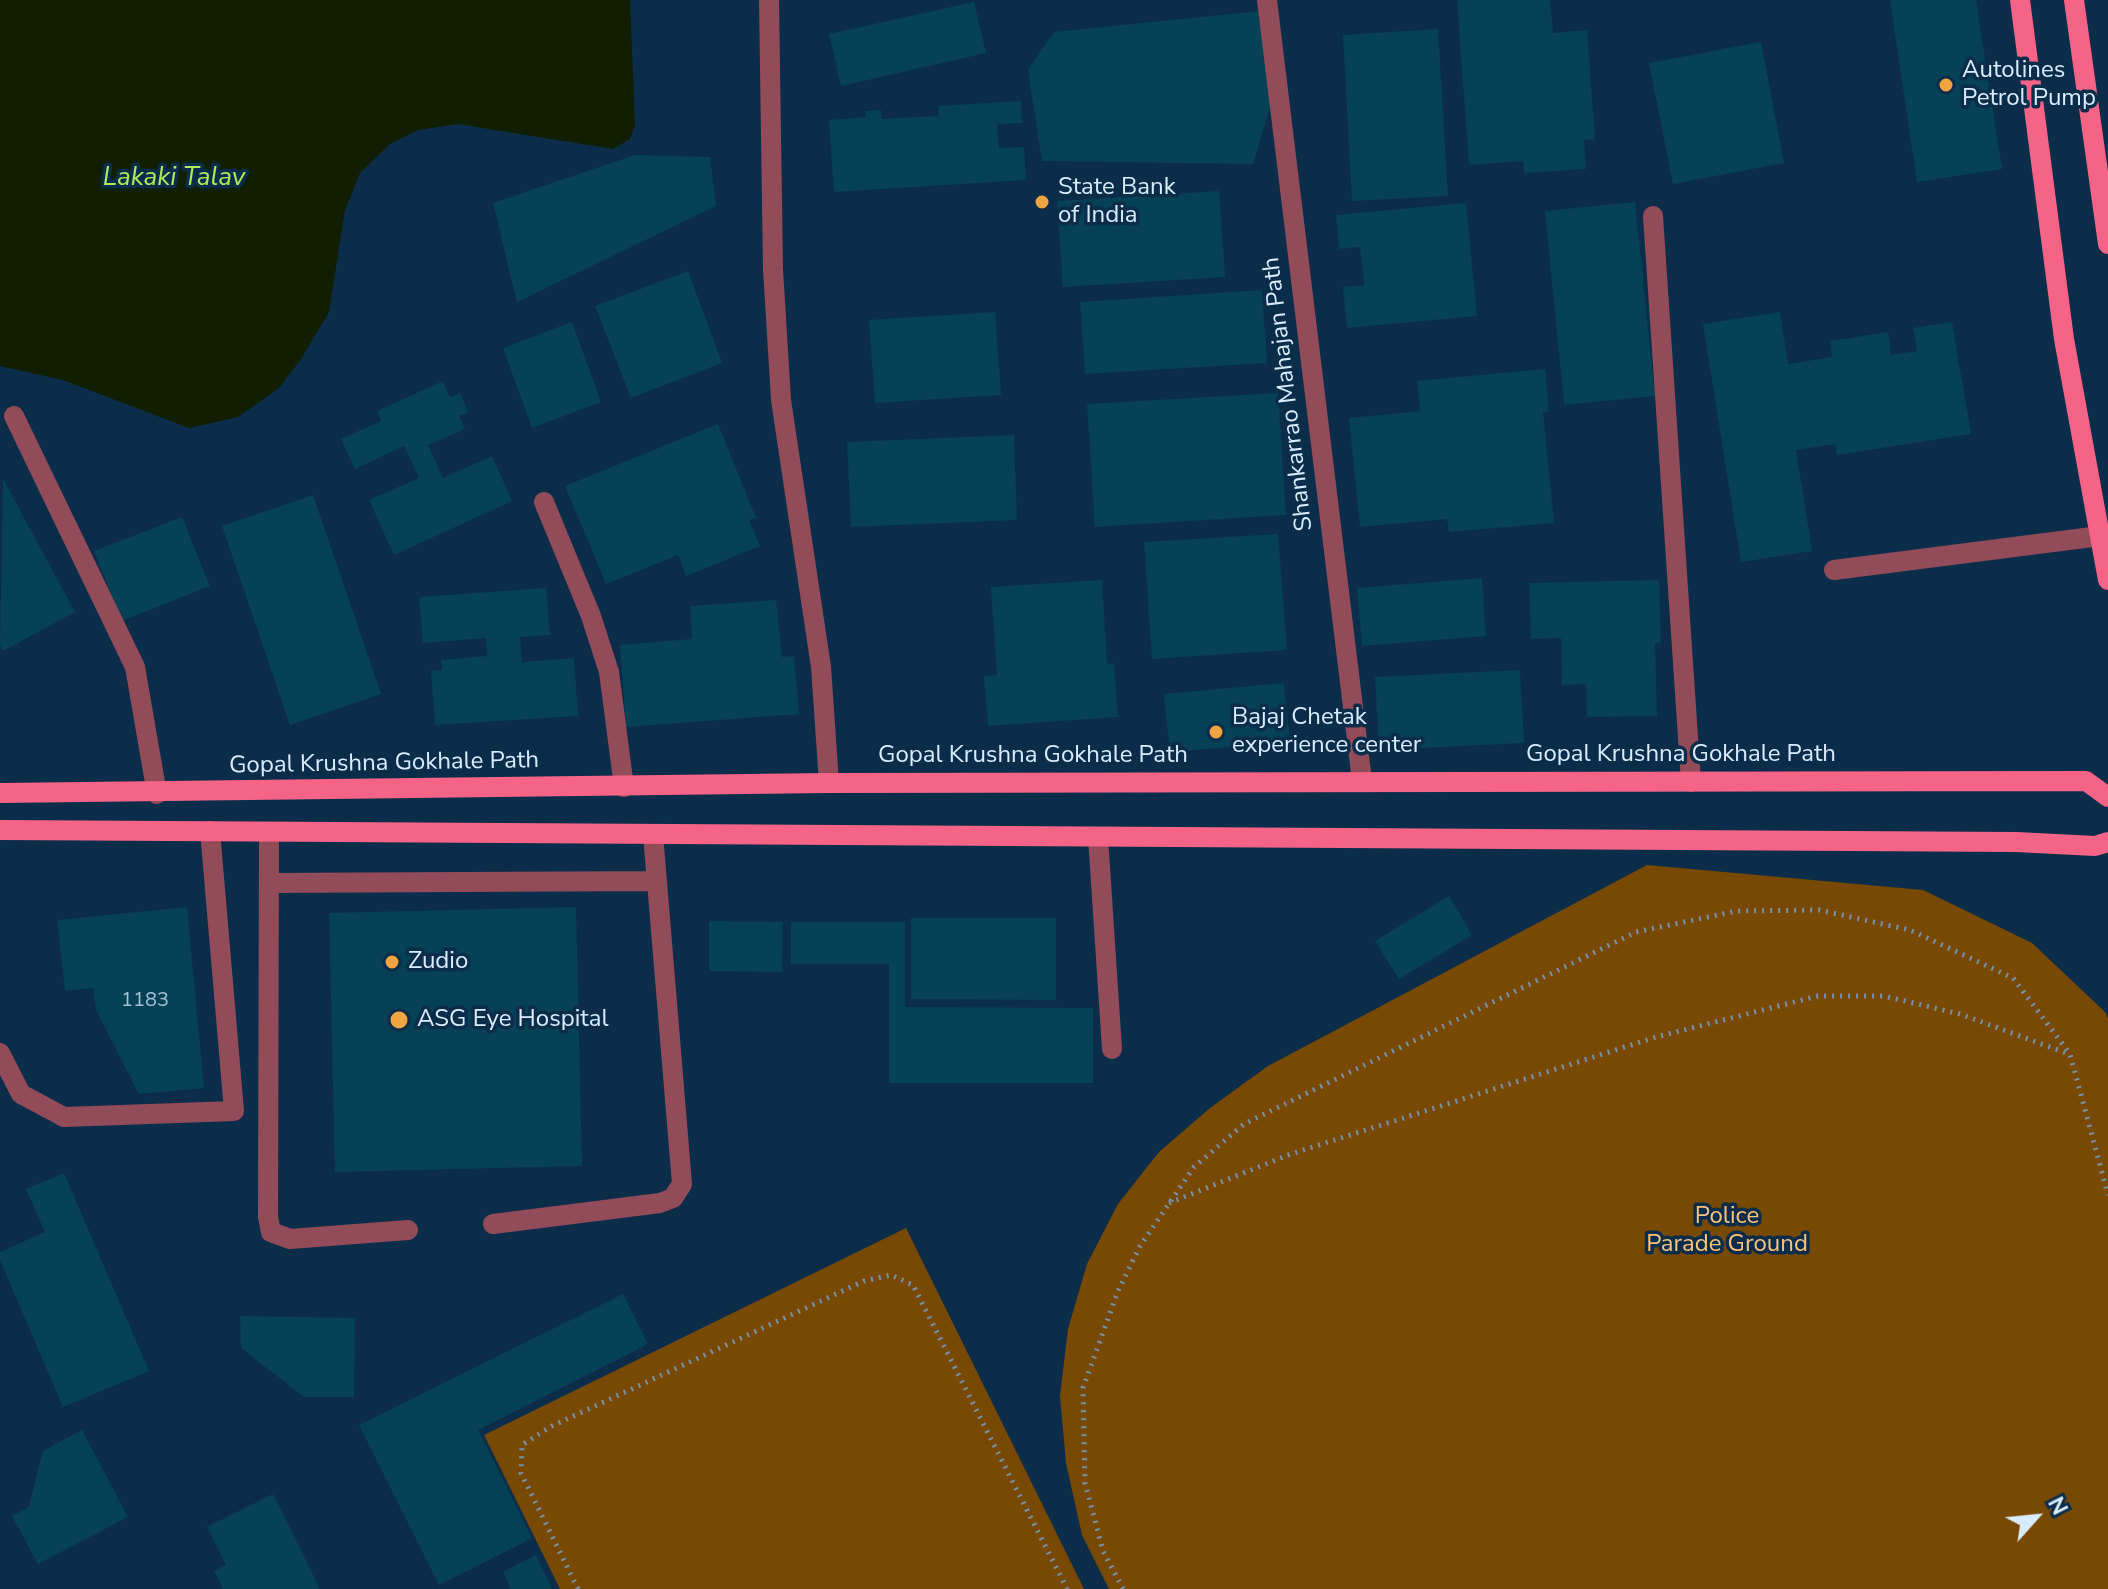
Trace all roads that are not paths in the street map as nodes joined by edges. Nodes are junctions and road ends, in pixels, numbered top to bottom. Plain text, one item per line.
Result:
1 (769, 0) edge
2 (1267, 0) edge
3 (2020, 0) edge
4 (2074, 0) edge
5 (1653, 216) dead end
6 (2108, 244) edge
7 (14, 416) dead end
8 (544, 502) dead end
9 (2100, 536) junction
10 (1834, 570) dead end
11 (2108, 580) edge
12 (1362, 781) junction
13 (1691, 782) junction
14 (829, 783) junction
15 (624, 787) junction
16 (0, 793) edge
17 (157, 794) junction
18 (2108, 797) edge
19 (0, 830) edge
20 (210, 831) junction
21 (269, 832) junction
22 (653, 834) junction
23 (1098, 837) junction
24 (2108, 842) edge
25 (657, 881) junction
26 (269, 883) junction
27 (1112, 1049) dead end
28 (0, 1053) edge
29 (493, 1224) dead end
30 (408, 1230) dead end

1 - 14 street
2 - 12 street, Shankarrao Mahajan Path
3 - 9 main road
4 - 6 main road
5 - 13 street
7 - 17 street
8 - 15 street
9 - 10 street
9 - 11 main road
12 - 13 main road, Gopal Krushna Gokhale Path
12 - 14 main road, Gopal Krushna Gokhale Path
13 - 18 main road, Gopal Krushna Gokhale Path
14 - 15 main road, Gopal Krushna Gokhale Path
15 - 17 main road, Gopal Krushna Gokhale Path
16 - 17 main road, Gopal Krushna Gokhale Path
19 - 20 main road
20 - 21 main road
20 - 28 street
21 - 22 main road
21 - 26 street
22 - 23 main road
22 - 25 street
23 - 24 main road
23 - 27 street
25 - 26 street
25 - 29 street
26 - 30 street

